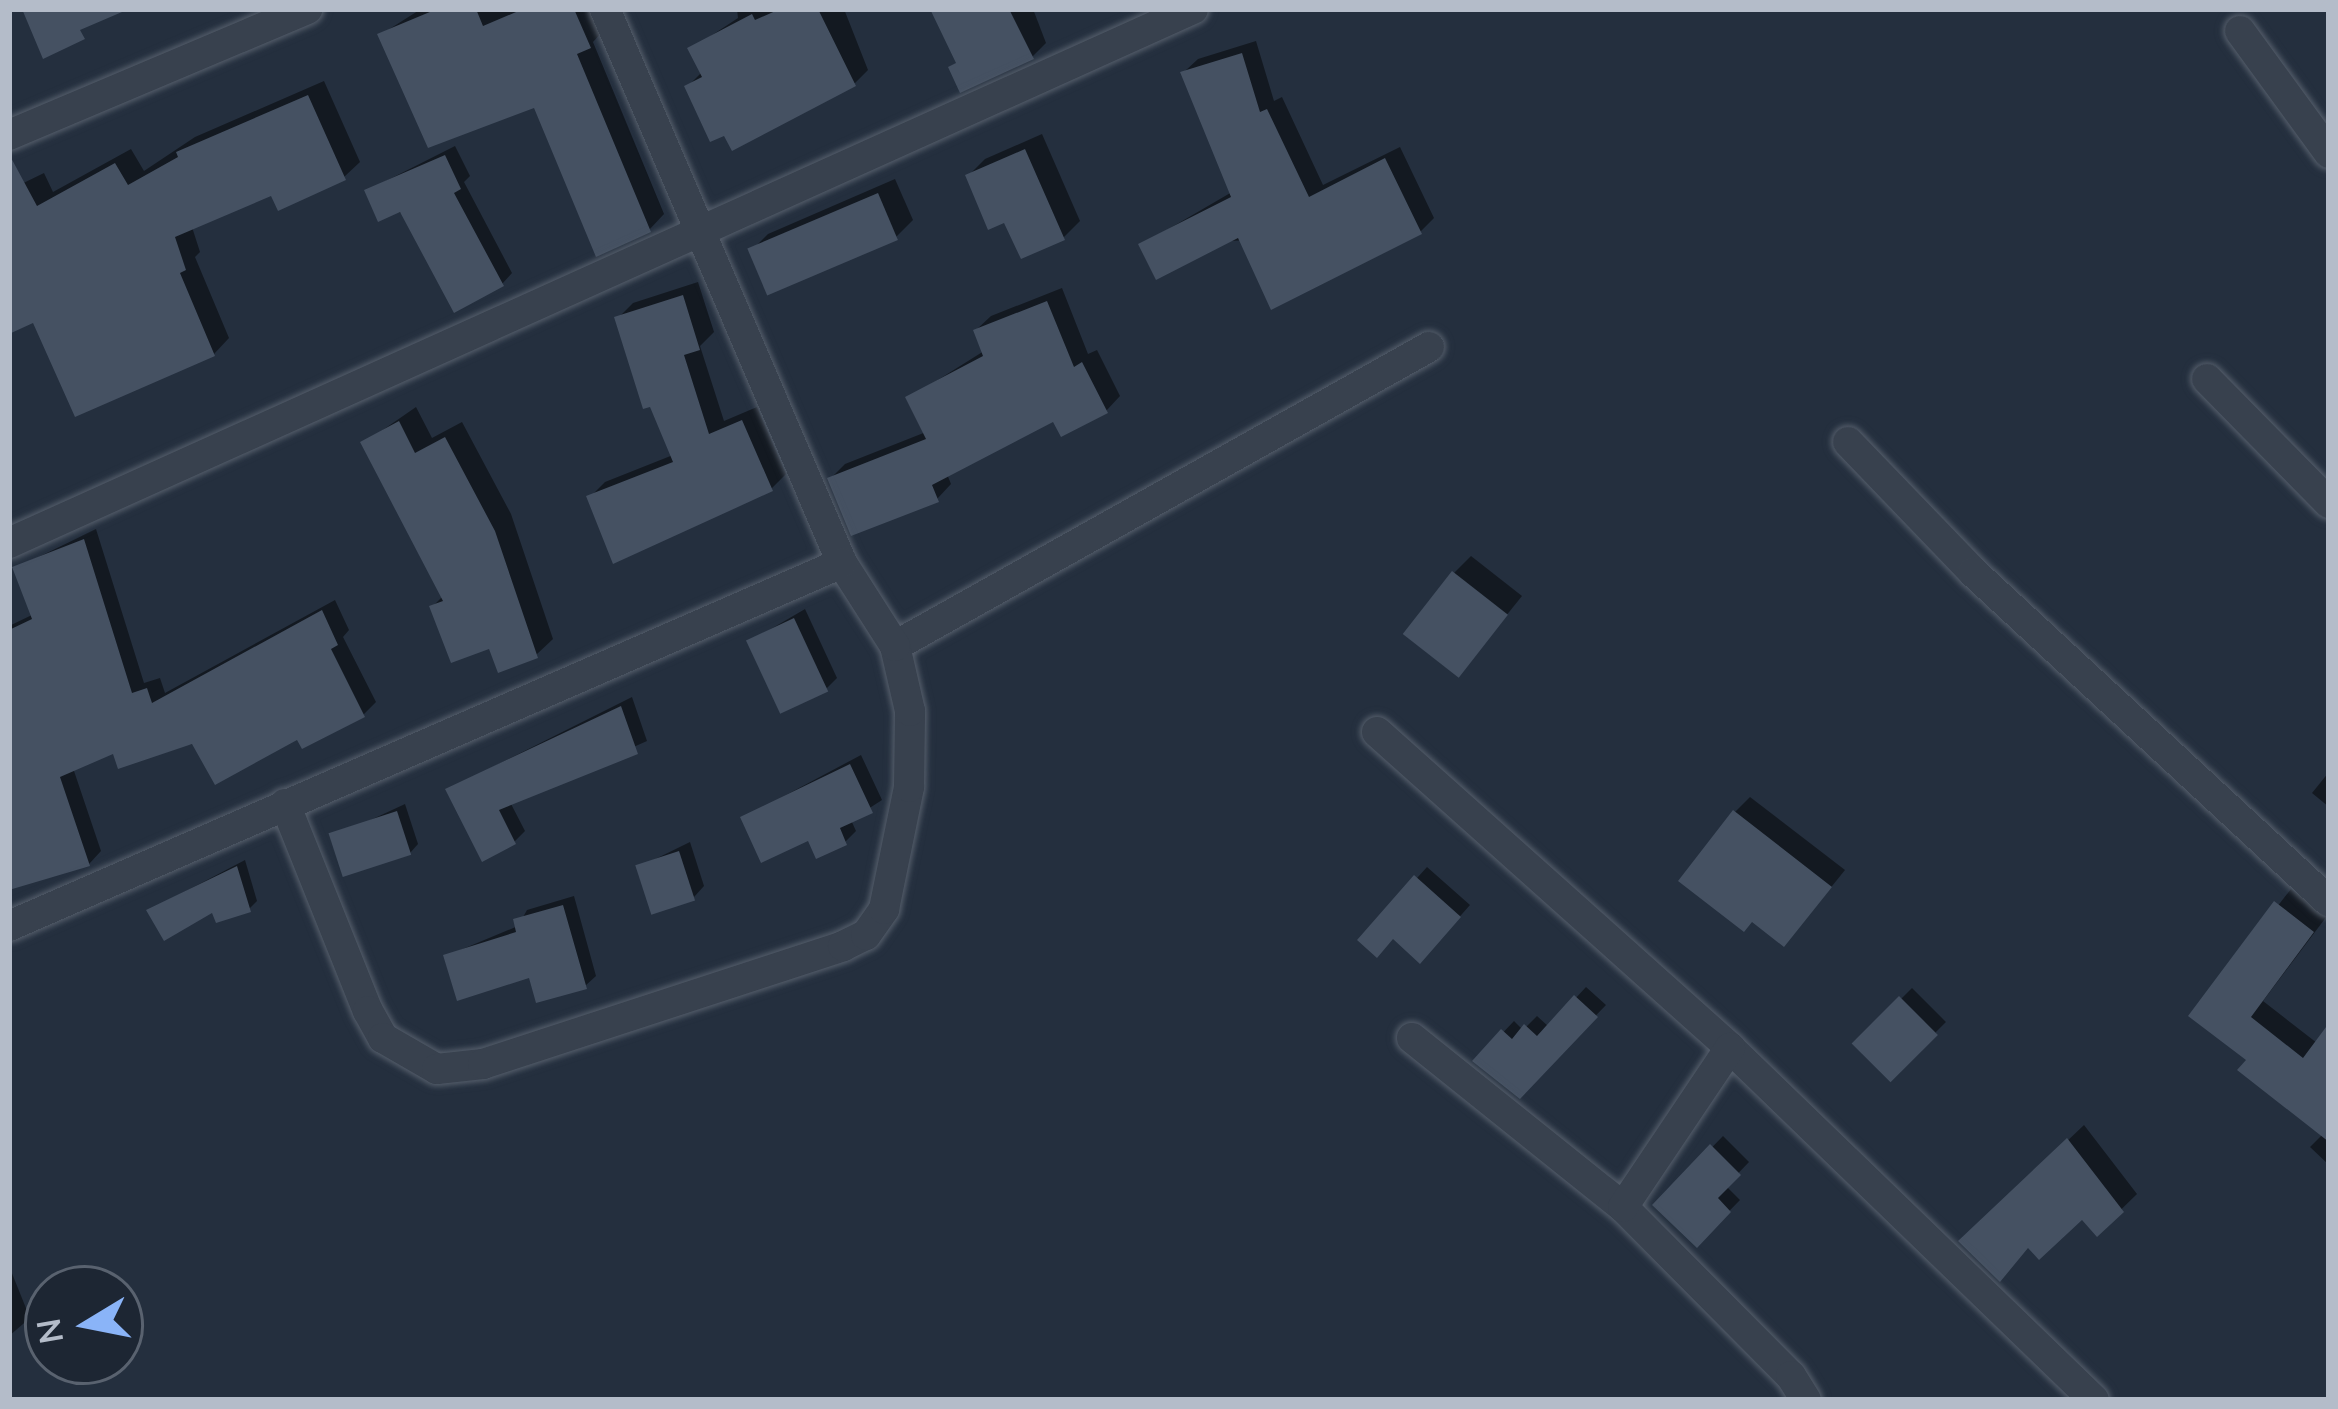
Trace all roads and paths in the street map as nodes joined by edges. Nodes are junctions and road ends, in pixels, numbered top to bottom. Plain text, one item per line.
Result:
1 (307, 9) edge
2 (604, 9) edge
3 (1193, 9) edge
4 (2240, 31) dead end
5 (9, 135) edge
6 (2329, 153) edge
7 (704, 230) junction
8 (1430, 347) dead end
9 (2206, 380) dead end
10 (1848, 442) dead end
11 (2329, 503) edge
12 (9, 543) edge
13 (842, 563) junction
14 (896, 646) junction
15 (1377, 732) dead end
16 (286, 804) junction
17 (2329, 902) edge
18 (9, 926) edge
19 (1412, 1038) dead end
20 (1730, 1048) junction
21 (1623, 1207) junction
22 (1806, 1400) edge
23 (2094, 1400) edge

1 - 5 street
2 - 7 street
3 - 7 street
4 - 6 street
7 - 12 street
7 - 13 street
8 - 14 street
9 - 11 street
10 - 17 street
13 - 14 street
13 - 16 street
14 - 16 street
15 - 20 street
16 - 18 street
19 - 21 street
20 - 21 street
20 - 23 street
21 - 22 street

